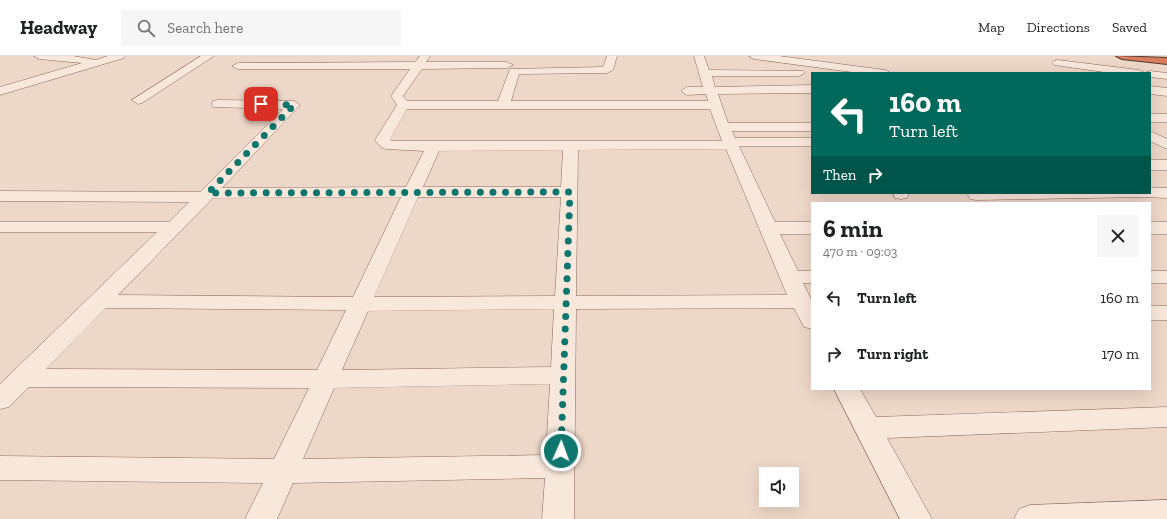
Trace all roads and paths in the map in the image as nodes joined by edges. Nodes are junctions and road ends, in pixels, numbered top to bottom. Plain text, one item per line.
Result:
1 (39, 56) edge
2 (120, 56) edge
3 (209, 56) edge
4 (612, 56) edge
5 (699, 56) edge
6 (754, 56) edge
7 (1122, 56) edge
8 (1149, 56) edge
9 (1167, 58) edge
10 (1167, 61) edge
11 (99, 62) junction
12 (1058, 64) edge
13 (418, 65) edge
14 (238, 66) dead end
15 (510, 69) junction
16 (837, 69) edge
17 (873, 72) edge
18 (1130, 72) edge
19 (704, 73) junction
20 (811, 73) edge
21 (1151, 74) edge
22 (1167, 76) edge
23 (811, 89) edge
24 (1151, 90) edge
25 (0, 91) edge
26 (673, 91) dead end
27 (523, 92) dead end
28 (1167, 92) edge
29 (440, 95) dead end
30 (505, 97) junction
31 (713, 99) junction
32 (1167, 99) edge
33 (138, 100) dead end
34 (1151, 100) edge
35 (811, 102) edge
36 (218, 104) dead end
37 (403, 106) junction
38 (1151, 118) edge
39 (1167, 118) edge
40 (811, 127) edge
41 (728, 138) junction
42 (811, 142) edge
43 (571, 146) junction
44 (433, 147) junction
45 (1151, 165) edge
46 (1167, 165) edge
47 (412, 192) junction
48 (570, 192) junction
49 (1151, 193) edge
50 (1167, 193) edge
51 (1058, 194) edge
52 (206, 195) junction
53 (976, 195) dead end
54 (0, 196) edge
55 (0, 227) edge
56 (174, 227) junction
57 (768, 228) junction
58 (811, 228) edge
59 (1151, 228) edge
60 (1167, 228) edge
61 (790, 277) junction
62 (811, 277) edge
63 (1151, 277) edge
64 (1167, 277) edge
65 (99, 301) junction
66 (566, 302) junction
67 (361, 304) junction
68 (808, 312) edge
69 (1151, 312) edge
70 (1167, 312) edge
71 (564, 375) junction
72 (22, 378) junction
73 (325, 379) junction
74 (848, 390) edge
75 (0, 400) edge
76 (1167, 417) edge
77 (868, 428) junction
78 (560, 466) junction
79 (0, 468) edge
80 (283, 471) junction
81 (1167, 514) edge
82 (261, 519) edge
83 (558, 519) edge
84 (916, 519) edge
85 (1030, 519) edge

1 - 11 street
2 - 11 street
3 - 33 street
4 - 15 street
5 - 19 street
6 - 16 street
7 - 10 highway
8 - 9 highway
11 - 25 street
12 - 18 street
13 - 14 street
13 - 15 street
13 - 37 street
15 - 30 street
16 - 17 street
19 - 20 street
19 - 31 street
21 - 22 street
23 - 31 street
24 - 28 street
26 - 31 street
27 - 30 street
29 - 30 street
30 - 31 street
30 - 37 street
31 - 35 street
31 - 41 street
32 - 34 street
36 - 52 street
37 - 44 street
38 - 39 street
40 - 41 street
41 - 42 street
41 - 43 street
41 - 57 street
43 - 44 street
43 - 48 street
44 - 47 street
45 - 46 street
47 - 48 street
47 - 52 street
47 - 67 street
48 - 66 street
49 - 50 street
51 - 53 street
52 - 54 street
52 - 56 street
55 - 56 street
56 - 65 street
57 - 58 street
57 - 61 street
59 - 60 street
61 - 62 street
61 - 68 street
63 - 64 street
65 - 67 street
65 - 72 street
66 - 67 street
66 - 68 street
66 - 71 street
67 - 73 street
69 - 70 street
71 - 73 street
71 - 78 street
72 - 73 street
72 - 75 street
73 - 80 street
74 - 77 street
76 - 77 street
77 - 84 street
78 - 80 street
78 - 83 street
79 - 80 street
80 - 82 street
81 - 85 street

